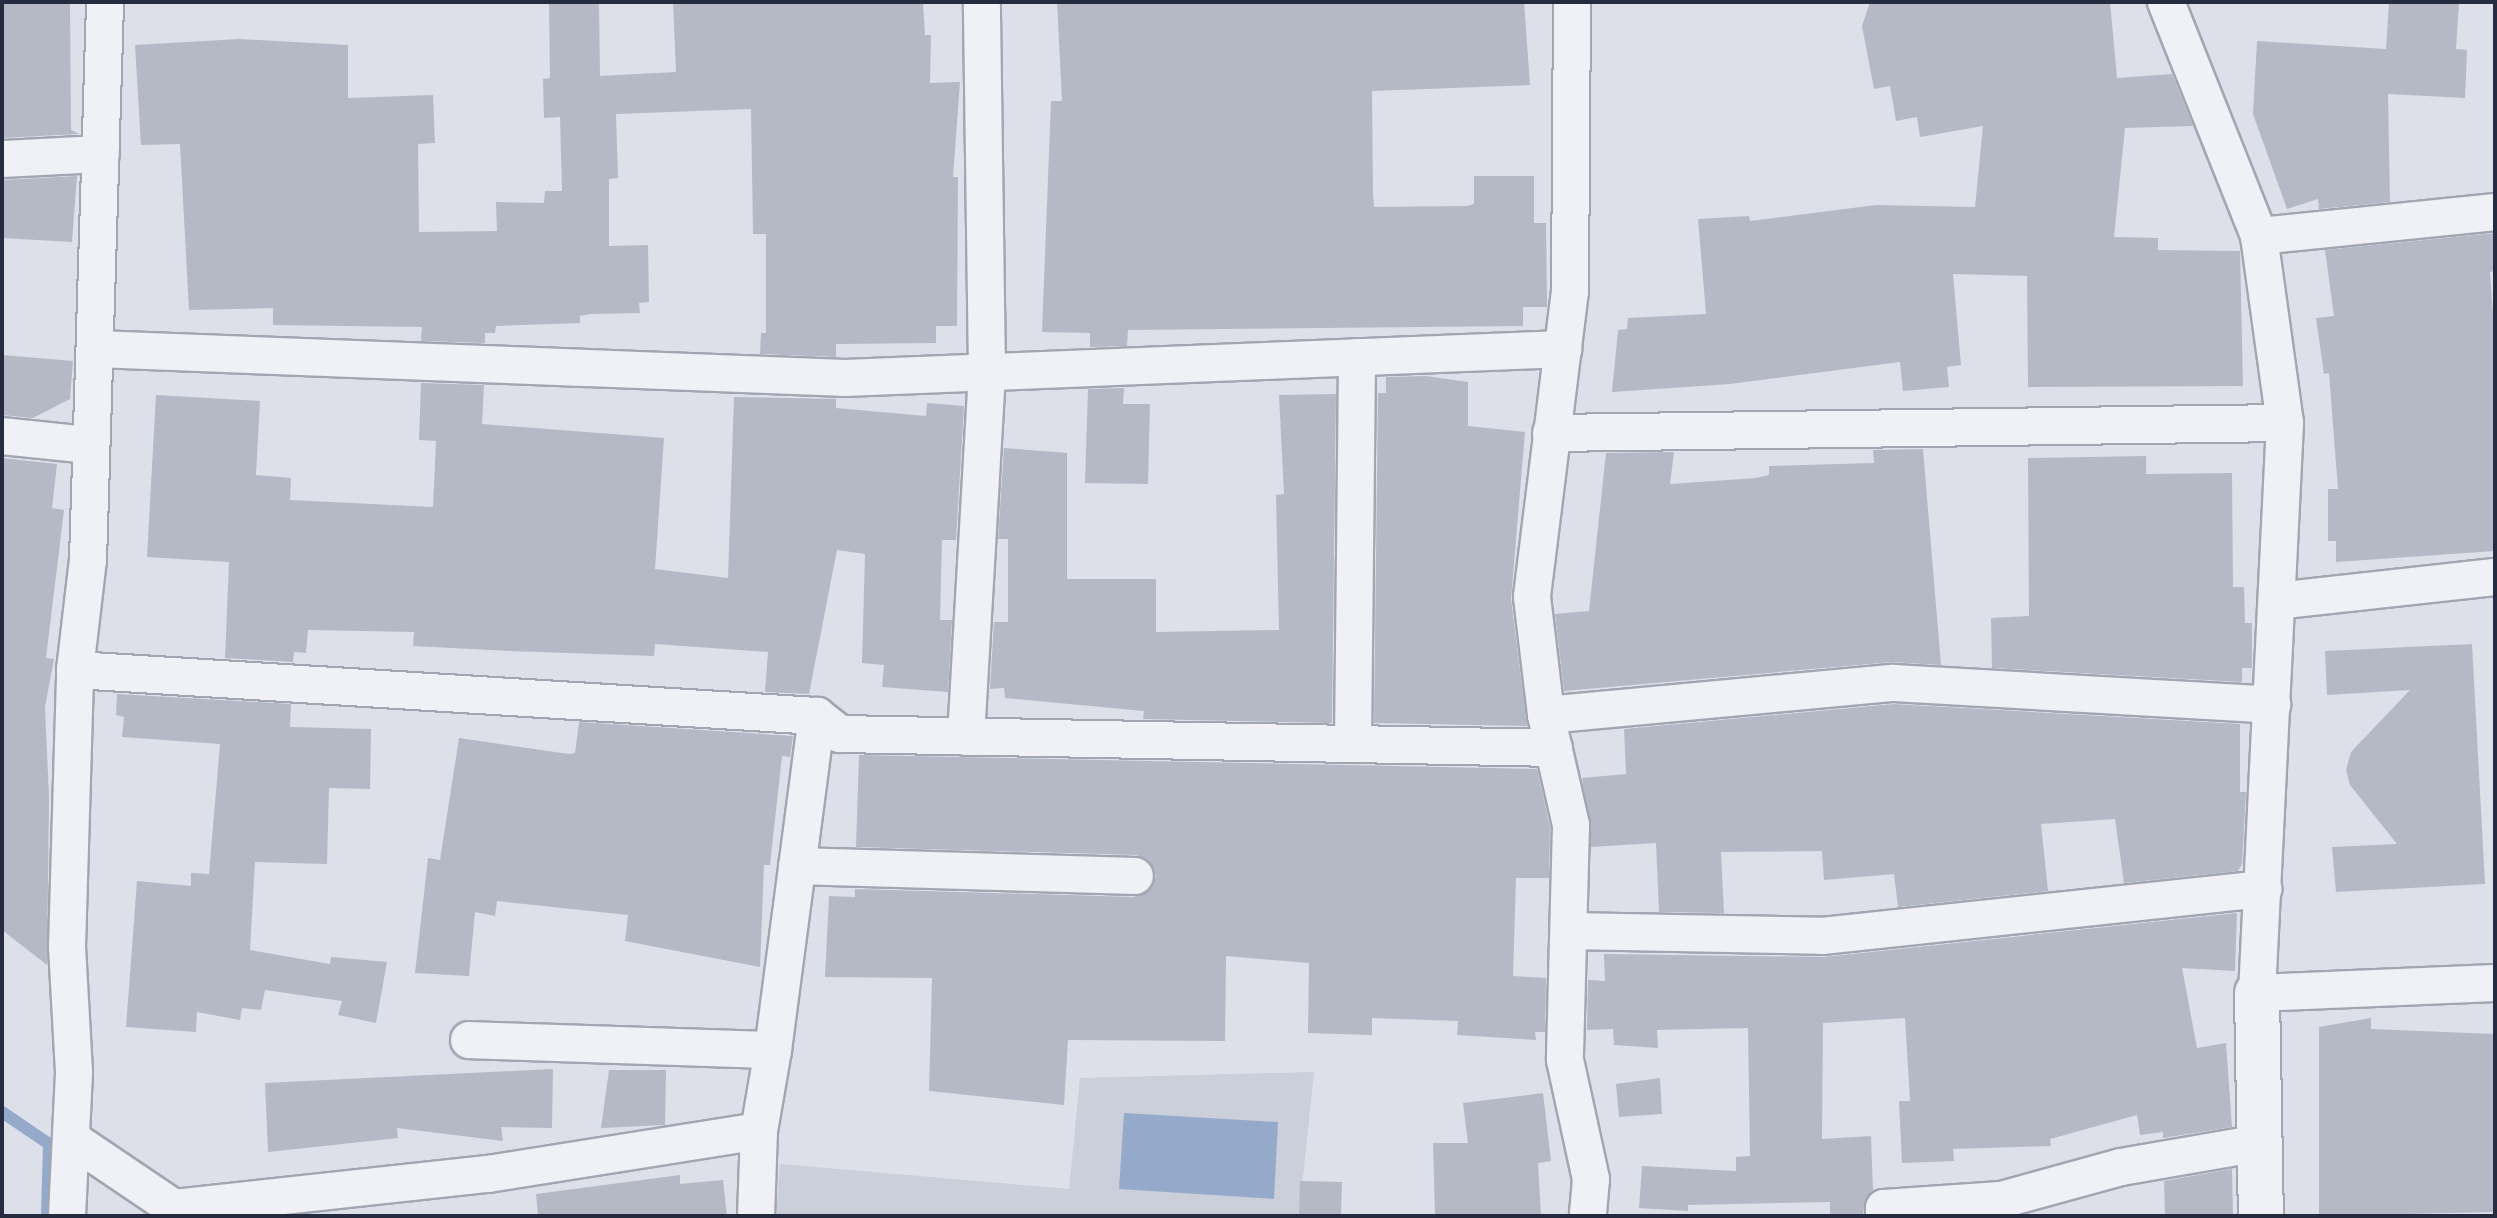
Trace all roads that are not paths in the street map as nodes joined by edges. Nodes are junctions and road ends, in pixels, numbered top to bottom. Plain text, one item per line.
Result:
1 (105, 2) edge
2 (982, 2) edge
3 (1572, 2) edge
4 (2166, 2) edge
5 (101, 154) junction
6 (2, 159) edge
7 (2495, 212) edge
8 (2259, 236) junction
9 (96, 349) junction
10 (1563, 349) junction
11 (1357, 357) junction
12 (987, 372) junction
13 (2285, 423) junction
14 (1551, 433) junction
15 (2, 436) edge
16 (89, 445) junction
17 (2495, 577) edge
18 (2277, 601) junction
19 (75, 670) junction
20 (2272, 705) junction
21 (817, 716) junction
22 (1550, 732) junction
23 (966, 737) junction
24 (1353, 744) junction
25 (797, 866) junction
26 (1135, 876) dead end
27 (2264, 889) junction
28 (1569, 931) junction
29 (2495, 983) edge
30 (2257, 993) junction
31 (469, 1040) dead end
32 (773, 1050) junction
33 (759, 1131) junction
34 (73, 1140) junction
35 (2260, 1143) junction
36 (179, 1212) edge
37 (67, 1216) edge
38 (756, 1216) edge
39 (1588, 1216) edge
40 (1884, 1216) edge
41 (2261, 1216) edge

1 - 5 street
2 - 12 street
3 - 10 street
4 - 8 street
5 - 6 street
5 - 9 street
7 - 8 street
8 - 13 street
9 - 12 street
9 - 16 street
10 - 11 street
10 - 14 street
11 - 12 street
11 - 24 street
12 - 23 street
13 - 14 street
13 - 18 street
14 - 22 street
15 - 16 street
16 - 19 street
17 - 18 street
18 - 20 street
19 - 21 street
19 - 34 street
20 - 22 street
20 - 27 street
21 - 23 street
21 - 25 street
22 - 24 street
22 - 28 street
23 - 24 street
25 - 26 street
25 - 32 street
27 - 28 street
27 - 30 street
28 - 39 street
29 - 30 street
30 - 35 street
31 - 32 street
32 - 33 street
33 - 36 street
33 - 38 street
34 - 36 street
34 - 37 street
35 - 40 street
35 - 41 street

